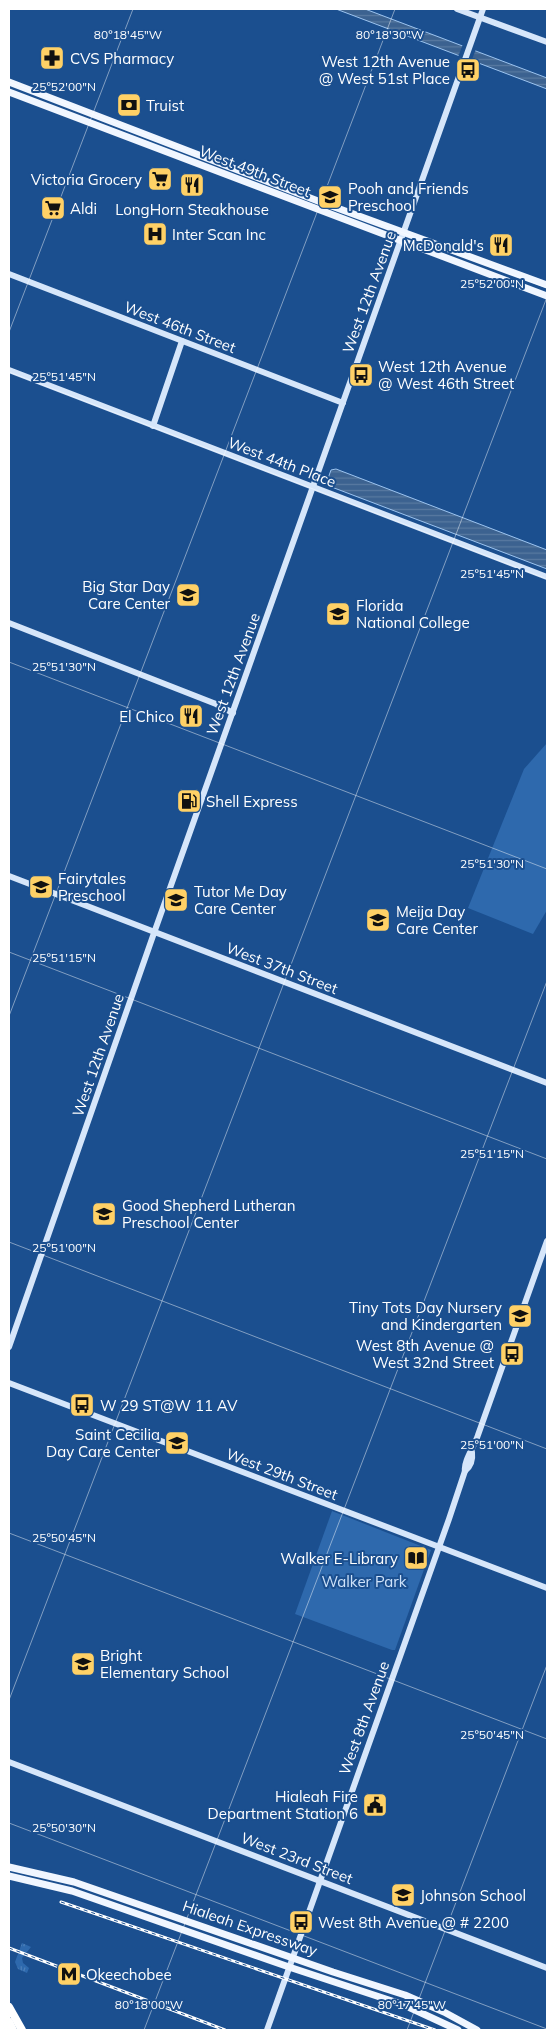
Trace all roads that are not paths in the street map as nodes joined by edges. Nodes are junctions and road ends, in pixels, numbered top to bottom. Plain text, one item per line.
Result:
1 (457, 9) edge
2 (483, 9) edge
3 (480, 17) junction
4 (547, 42) edge
5 (9, 82) edge
6 (9, 92) edge
7 (201, 165) junction
8 (242, 171) junction
9 (245, 182) junction
10 (282, 187) junction
11 (404, 232) junction
12 (400, 241) junction
13 (9, 274) edge
14 (488, 274) junction
15 (519, 275) junction
16 (547, 285) edge
17 (547, 296) edge
18 (182, 341) junction
19 (9, 370) edge
20 (343, 403) junction
21 (153, 426) junction
22 (313, 487) junction
23 (547, 577) edge
24 (9, 623) edge
25 (233, 714) junction
26 (9, 876) edge
27 (154, 933) junction
28 (547, 1083) edge
29 (547, 1241) edge
30 (9, 1347) edge
31 (9, 1383) edge
32 (440, 1546) junction
33 (547, 1588) edge
34 (9, 1762) edge
35 (9, 1867) edge
36 (9, 1876) edge
37 (320, 1881) junction
38 (292, 1957) junction
39 (289, 1968) junction
40 (547, 1968) edge
41 (9, 2007) edge
42 (9, 2022) edge
43 (13, 2030) edge
44 (22, 2030) edge
45 (267, 2030) edge
46 (458, 2030) edge
47 (478, 2030) edge

1 - 3 street
2 - 3 street, West 12th Avenue
3 - 4 street
3 - 11 street, West 12th Avenue
5 - 8 main road, West 49th Street
6 - 7 main road, West 49th Street
7 - 8 main road
7 - 9 main road, West 49th Street
8 - 10 main road, West 49th Street
9 - 10 main road
9 - 12 main road, West 49th Street
10 - 11 main road, West 49th Street
11 - 12 street, West 12th Avenue
11 - 15 main road, West 49th Street
12 - 14 main road, West 49th Street
12 - 20 street, West 12th Avenue
13 - 18 street, West 46th Street
14 - 15 main road
14 - 17 main road, West 49th Street
15 - 16 main road, West 49th Street
18 - 20 street, West 46th Street
18 - 21 street
19 - 21 street, West 44th Place
20 - 22 street, West 12th Avenue
21 - 22 street, West 44th Place
22 - 23 street, West 44th Place
22 - 25 street, West 12th Avenue
24 - 25 street
25 - 27 street, West 12th Avenue
26 - 27 street, West 37th Street
27 - 28 street, West 37th Street
27 - 30 street, West 12th Avenue
29 - 32 street, West 8th Avenue
31 - 32 street, West 29th Street
32 - 33 street, West 29th Street
32 - 37 street, West 8th Avenue
34 - 37 street, West 23rd Street
35 - 38 main road, Hialeah Expressway
36 - 39 main road, Hialeah Expressway
37 - 38 street, West 8th Avenue
37 - 40 street, West 23rd Street
38 - 39 street, West 8th Avenue
38 - 47 main road, Hialeah Expressway
39 - 45 street, West 8th Avenue
39 - 46 main road, Hialeah Expressway
41 - 44 highway
42 - 43 highway

